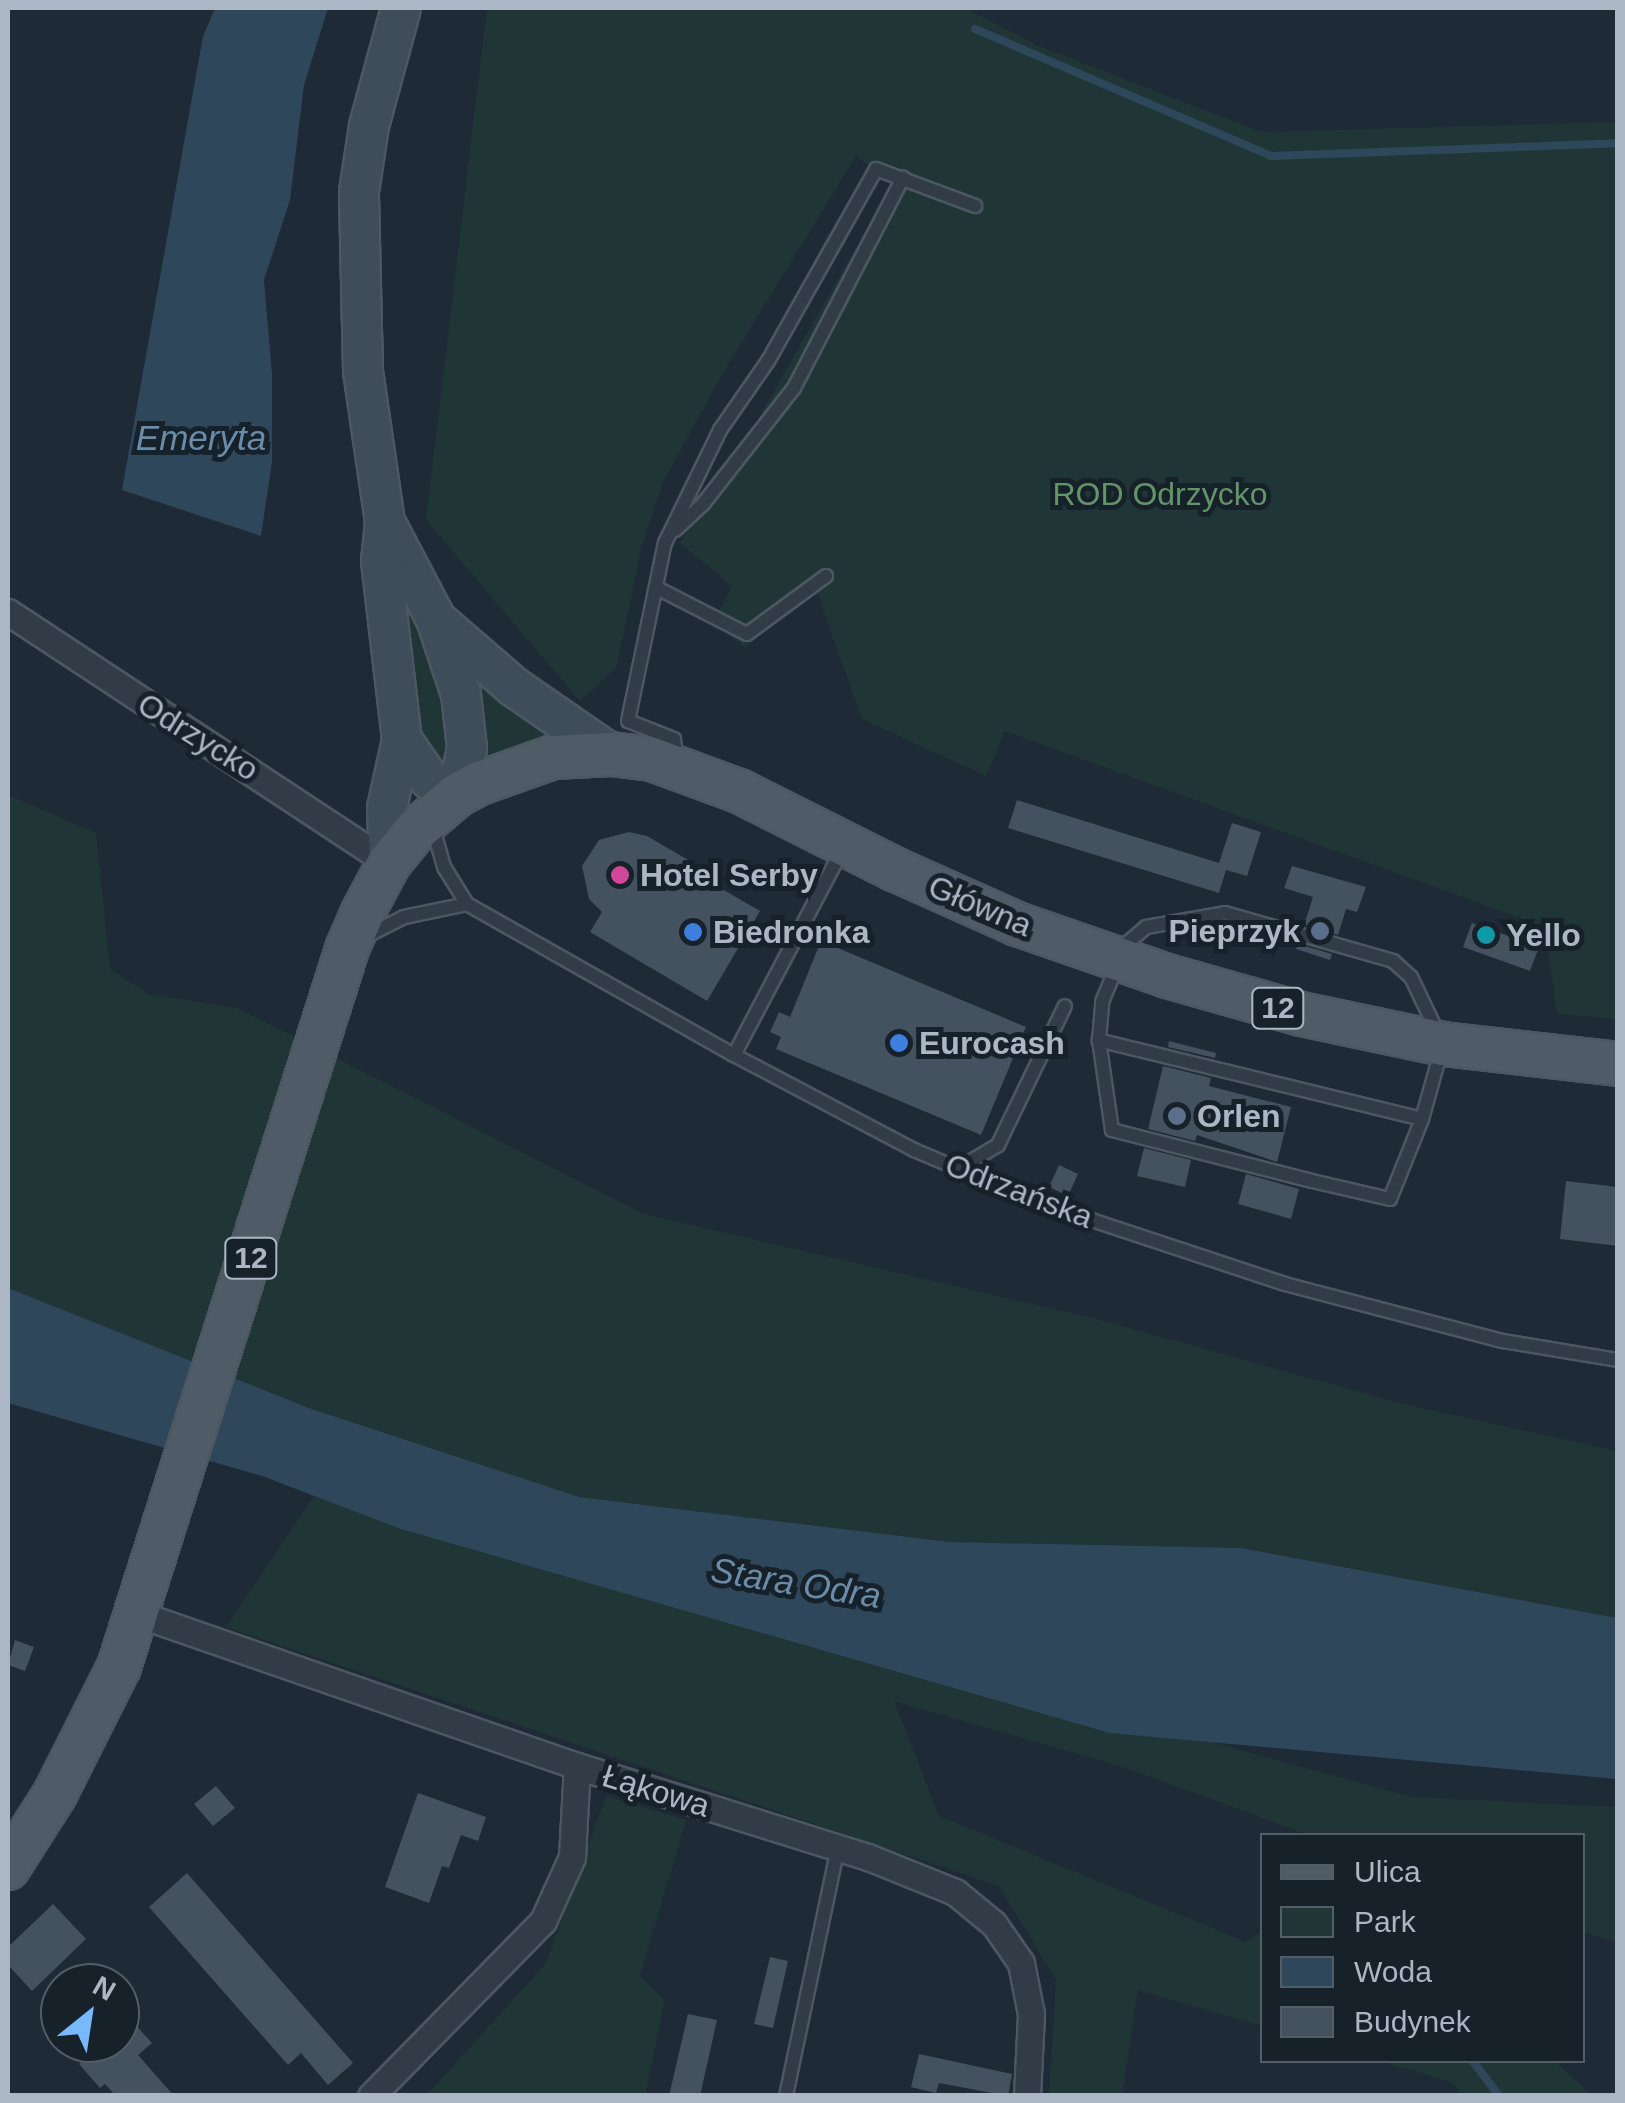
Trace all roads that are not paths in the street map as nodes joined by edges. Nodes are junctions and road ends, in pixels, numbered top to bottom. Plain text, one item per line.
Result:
1 (401, 8) edge
2 (902, 178) junction
3 (975, 206) dead end
4 (386, 522) junction
5 (670, 534) junction
6 (826, 576) dead end
7 (657, 588) junction
8 (8, 612) edge
9 (436, 618) junction
10 (402, 740) junction
11 (612, 754) junction
12 (678, 766) junction
13 (444, 806) junction
14 (844, 845) junction
15 (389, 863) junction
16 (467, 904) junction
17 (347, 949) junction
18 (1117, 960) junction
19 (1066, 1006) dead end
20 (1098, 1040) junction
21 (1443, 1044) junction
22 (734, 1056) junction
23 (1618, 1064) edge
24 (1422, 1120) junction
25 (958, 1169) junction
26 (1618, 1360) edge
27 (138, 1614) junction
28 (577, 1766) junction
29 (838, 1848) junction
30 (8, 1868) edge
31 (371, 2096) edge
32 (786, 2096) edge
33 (1026, 2096) edge

1 - 4 main road
2 - 3 lane
2 - 5 lane
2 - 5 lane
4 - 9 main road
4 - 10 main road
5 - 7 lane
6 - 7 lane
7 - 12 lane
8 - 15 street, Odrzycko
9 - 11 main road
9 - 13 main road
10 - 13 main road
10 - 15 main road
11 - 12 main road, Główna / 12
11 - 13 main road, Główna / 12
12 - 14 main road, Główna / 12
13 - 15 main road, Główna / 12
13 - 16 lane
14 - 18 main road, Główna / 12
14 - 22 lane
15 - 17 main road, 12
16 - 17 lane
16 - 22 lane, Odrzańska
17 - 27 main road, 12
18 - 20 lane
18 - 21 main road, Główna / 12
18 - 21 lane
19 - 25 lane
20 - 24 lane
20 - 24 lane
21 - 23 main road, Główna / 12
21 - 24 lane
22 - 25 lane, Odrzańska
25 - 26 lane, Odrzańska
27 - 28 street, Łąkowa
27 - 30 main road, 12
28 - 29 street, Łąkowa
28 - 31 street
29 - 32 lane
29 - 33 street, Łąkowa

